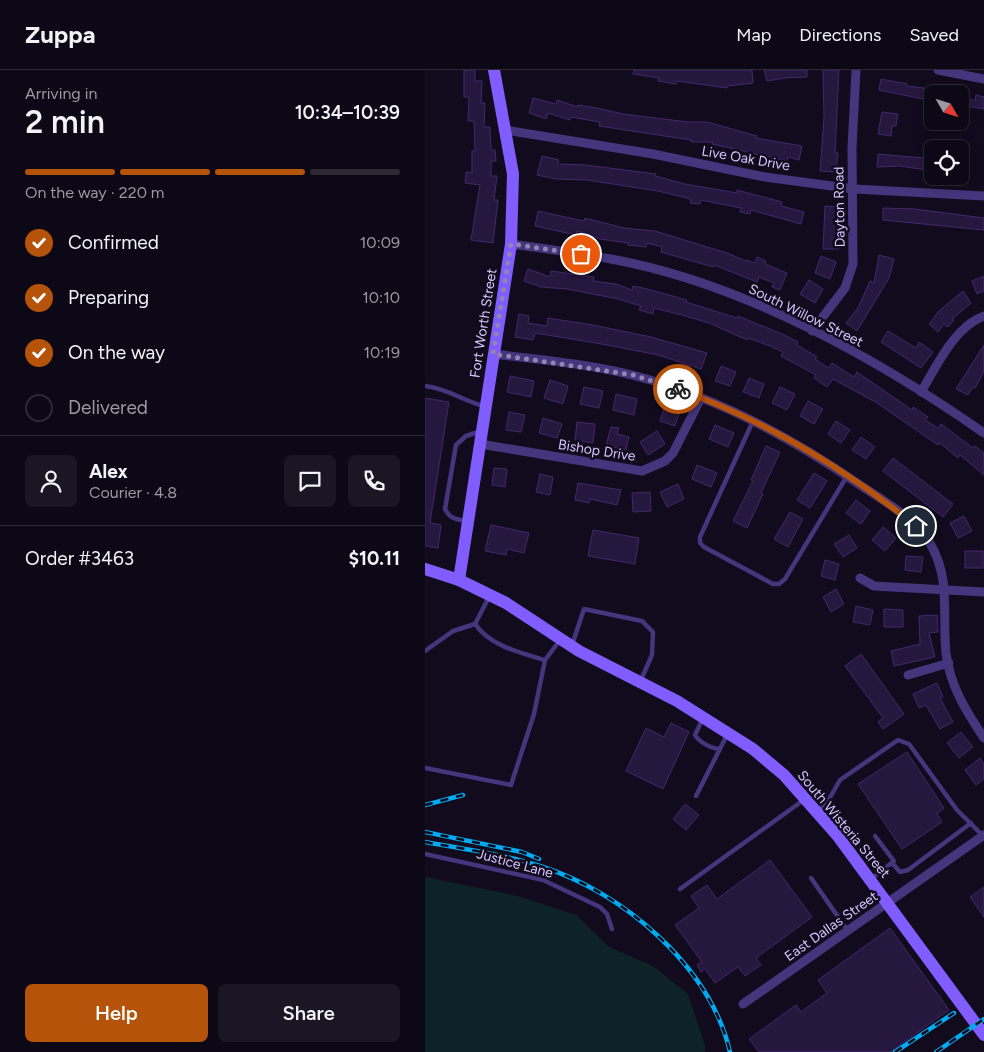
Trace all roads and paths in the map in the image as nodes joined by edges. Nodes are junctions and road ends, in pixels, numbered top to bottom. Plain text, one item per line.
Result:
1 (494, 70) edge
2 (857, 70) edge
3 (938, 70) edge
4 (984, 78) edge
5 (505, 130) junction
6 (853, 189) junction
7 (984, 196) edge
8 (511, 244) junction
9 (984, 316) edge
10 (812, 331) junction
11 (493, 354) junction
12 (425, 386) edge
13 (921, 392) junction
14 (701, 398) junction
15 (485, 407) junction
16 (753, 421) junction
17 (482, 431) junction
18 (984, 433) edge
19 (479, 444) junction
20 (847, 476) junction
21 (468, 521) junction
22 (425, 569) edge
23 (860, 578) dead end
24 (459, 580) junction
25 (946, 591) junction
26 (984, 592) edge
27 (490, 595) junction
28 (475, 624) junction
29 (566, 642) junction
30 (425, 651) edge
31 (545, 660) junction
32 (949, 663) junction
33 (908, 675) dead end
34 (639, 683) junction
35 (703, 718) junction
36 (728, 734) junction
37 (984, 738) edge
38 (721, 748) junction
39 (425, 768) edge
40 (695, 796) dead end
41 (806, 798) junction
42 (817, 811) junction
43 (971, 823) junction
44 (875, 836) dead end
45 (983, 836) edge
46 (425, 854) edge
47 (892, 863) junction
48 (811, 878) dead end
49 (871, 879) junction
50 (680, 889) dead end
51 (889, 902) junction
52 (612, 929) dead end
53 (848, 930) junction
54 (743, 1004) dead end
55 (984, 1035) edge

1 - 5 street, Fort Worth Street
2 - 6 street, Dayton Road
3 - 4 street
5 - 6 street, Live Oak Drive
5 - 8 street, Fort Worth Street
6 - 7 street, Live Oak Drive
6 - 10 street, Dayton Road
8 - 10 street, South Willow Street
8 - 11 street, Fort Worth Street
9 - 13 street
10 - 13 street, South Willow Street
11 - 14 street
11 - 15 street, Fort Worth Street
12 - 15 lane
13 - 18 street, South Willow Street
14 - 16 street
14 - 19 street, Bishop Drive
15 - 17 street, Fort Worth Street
16 - 20 street
16 - 20 lane
17 - 19 street, Fort Worth Street
17 - 21 lane
19 - 21 street, Fort Worth Street
20 - 25 street
21 - 24 street, Fort Worth Street
22 - 24 street, South Wisteria Street
23 - 25 street
24 - 27 street, South Wisteria Street
25 - 26 street
25 - 32 street
27 - 28 lane
27 - 29 street, South Wisteria Street
28 - 30 lane
28 - 31 lane
29 - 31 lane
29 - 34 street, South Wisteria Street
29 - 34 lane
31 - 39 lane
32 - 33 street
32 - 37 street
34 - 35 street, South Wisteria Street
35 - 36 street, South Wisteria Street
35 - 38 lane
36 - 38 lane
36 - 41 street, South Wisteria Street
38 - 40 lane
41 - 42 street, South Wisteria Street
41 - 50 lane
42 - 43 lane
42 - 49 street, South Wisteria Street
43 - 45 lane
43 - 47 lane
44 - 47 lane
45 - 51 street, East Dallas Street
46 - 52 lane, Justice Lane
47 - 49 lane
48 - 53 lane
49 - 51 street, South Wisteria Street
51 - 53 street, East Dallas Street
51 - 55 street, South Wisteria Street
53 - 54 street, East Dallas Street

